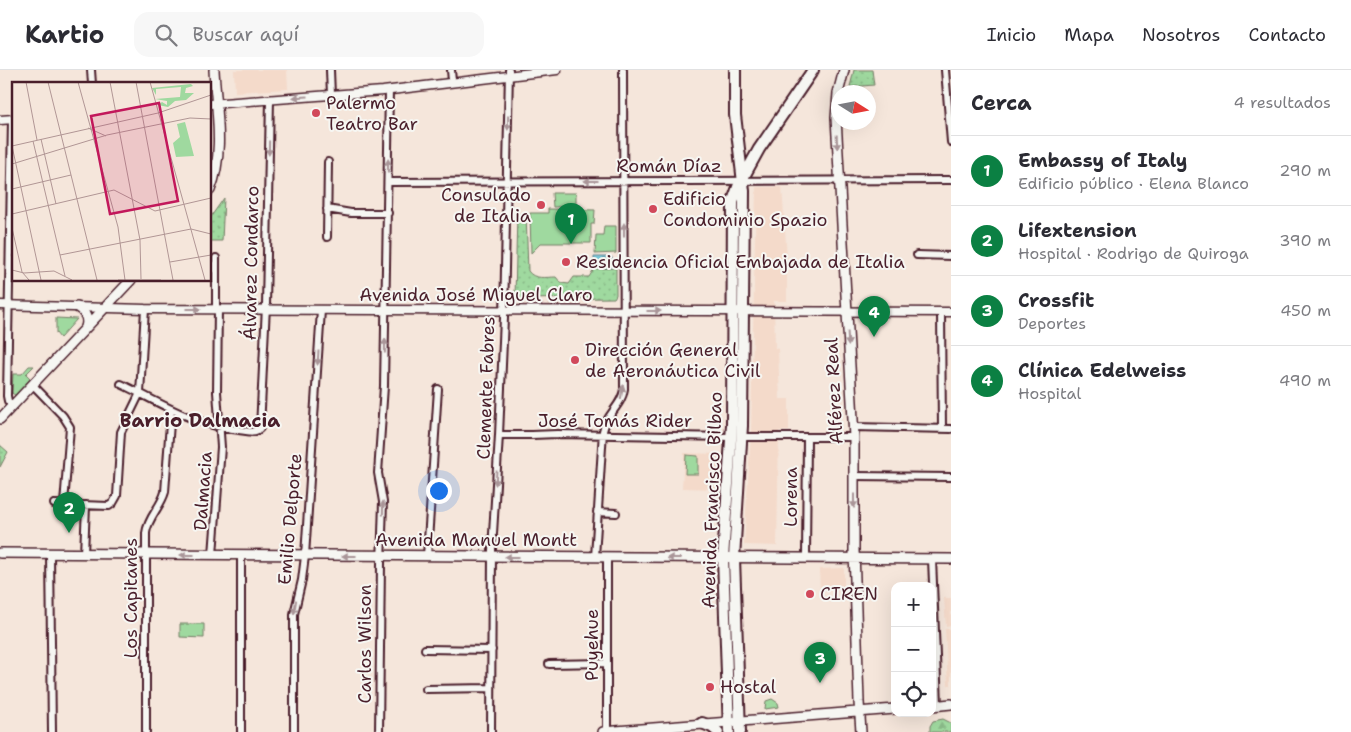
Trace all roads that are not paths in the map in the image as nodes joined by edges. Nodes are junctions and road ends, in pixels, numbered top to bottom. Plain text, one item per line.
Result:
1 (214, 70) edge
2 (330, 70) edge
3 (450, 70) edge
4 (558, 70) edge
5 (622, 70) edge
6 (735, 70) edge
7 (813, 70) edge
8 (844, 70) edge
9 (945, 70) edge
10 (509, 72) edge
11 (452, 81) junction
12 (389, 90) junction
13 (331, 94) junction
14 (270, 99) junction
15 (213, 104) edge
16 (951, 142) edge
17 (328, 162) dead end
18 (743, 180) junction
19 (951, 180) edge
20 (12, 181) edge
21 (624, 181) junction
22 (388, 182) junction
23 (507, 182) junction
24 (839, 182) junction
25 (211, 187) edge
26 (327, 209) junction
27 (388, 213) junction
28 (327, 237) dead end
29 (917, 255) dead end
30 (951, 256) edge
31 (216, 258) dead end
32 (130, 281) edge
33 (0, 305) edge
34 (10, 305) junction
35 (77, 307) junction
36 (106, 307) junction
37 (145, 309) junction
38 (217, 309) junction
39 (266, 310) junction
40 (321, 310) junction
41 (386, 310) junction
42 (504, 310) junction
43 (624, 310) junction
44 (738, 311) junction
45 (847, 312) junction
46 (941, 312) junction
47 (951, 312) edge
48 (86, 327) junction
49 (121, 384) dead end
50 (33, 385) junction
51 (438, 389) dead end
52 (140, 393) junction
53 (13, 405) junction
54 (171, 410) junction
55 (0, 419) edge
56 (220, 427) junction
57 (853, 427) junction
58 (942, 428) junction
59 (951, 429) edge
60 (499, 435) junction
61 (602, 435) junction
62 (854, 436) junction
63 (736, 437) junction
64 (807, 437) junction
65 (854, 476) junction
66 (951, 477) edge
67 (54, 504) dead end
68 (64, 504) junction
69 (86, 505) junction
70 (597, 512) junction
71 (616, 513) dead end
72 (0, 553) edge
73 (50, 554) junction
74 (84, 554) junction
75 (146, 555) junction
76 (214, 555) junction
77 (241, 556) junction
78 (305, 556) junction
79 (381, 556) junction
80 (427, 556) junction
81 (492, 557) junction
82 (595, 557) junction
83 (607, 557) junction
84 (728, 558) junction
85 (806, 558) junction
86 (854, 558) junction
87 (932, 559) junction
88 (951, 559) edge
89 (425, 650) dead end
90 (492, 650) junction
91 (607, 663) junction
92 (549, 664) dead end
93 (934, 672) edge
94 (491, 688) junction
95 (426, 689) dead end
96 (951, 704) edge
97 (936, 705) edge
98 (891, 709) edge
99 (859, 712) junction
100 (702, 723) junction
101 (732, 725) edge
102 (52, 732) edge
103 (146, 732) edge
104 (241, 732) edge
105 (294, 732) edge
106 (379, 732) edge
107 (491, 732) edge
108 (603, 732) edge
109 (607, 732) edge
110 (718, 732) edge
111 (740, 732) edge
112 (861, 732) edge

1 - 15 main road
2 - 13 street
3 - 11 street
4 - 10 street
5 - 21 street
6 - 18 main road
7 - 18 main road, Avenida Francisco Bilbao
8 -> 24 main road, Alférez Real
9 - 16 street
10 - 11 street
10 -> 23 street, Clemente Fabres
11 - 12 street
12 - 13 street
22 -> 12 street, Carlos Wilson
13 -> 14 street
14 - 15 street
14 -> 39 street, Álvarez Condarco
15 - 25 main road
17 - 26 street
18 - 21 street, Román Díaz
18 - 24 street, Román Díaz
18 - 44 main road, Avenida Francisco Bilbao
19 - 24 street, Román Díaz
20 - 34 street
21 -> 23 street, Román Díaz
43 -> 21 street
22 - 23 street, Román Díaz
22 - 27 street, Carlos Wilson
23 - 42 street, Clemente Fabres
24 - 45 main road, Alférez Real
26 - 27 street
26 - 28 street
27 - 41 street, Carlos Wilson
29 - 30 street
31 - 38 street, Dalmacia
32 - 36 main road
33 - 34 street, Avenida José Miguel Claro
34 - 35 street, Avenida José Miguel Claro
34 - 53 street
35 - 36 street, Avenida José Miguel Claro
35 - 48 main road
36 - 37 street, Avenida José Miguel Claro
36 - 48 main road
37 -> 38 street, Avenida José Miguel Claro
37 - 52 street
38 - 39 street, Avenida José Miguel Claro
38 - 56 street, Dalmacia
39 - 40 street, Avenida José Miguel Claro
39 - 56 street, Álvarez Condarco
40 - 41 street, Avenida José Miguel Claro
40 -> 78 street, Emilio Delporte
41 - 42 street, Avenida José Miguel Claro
79 -> 41 street, Carlos Wilson
42 - 43 street, Avenida José Miguel Claro
42 - 60 street, Clemente Fabres
43 -> 44 street, Avenida José Miguel Claro
61 -> 43 street
44 - 45 street, Avenida José Miguel Claro
44 - 63 main road, Avenida Francisco Bilbao
45 - 46 street, Avenida José Miguel Claro
45 -> 57 main road, Alférez Real
46 - 47 street, Avenida José Miguel Claro
46 - 58 street
48 - 50 main road
49 - 52 street
50 - 53 main road
50 - 68 street
51 - 80 street
52 - 54 street
52 - 69 street
53 - 55 main road
54 - 56 street
54 - 75 street, Los Capitanes
56 - 76 street, Dalmacia
57 - 58 street
57 - 62 main road, Alférez Real
58 - 59 street
60 - 61 street, José Tomás Rider
60 -> 81 street, Clemente Fabres
61 - 63 street, José Tomás Rider
61 - 70 street
62 - 64 street, José Tomás Rider
62 - 65 main road, Alférez Real
63 - 64 street, José Tomás Rider
63 - 84 main road, Avenida Francisco Bilbao
64 - 85 street, Lorena
65 - 66 street
65 -> 86 main road, Alférez Real
67 - 68 street
68 - 69 street
69 - 74 street
70 - 71 street
70 - 82 street
72 - 73 main road, Avenida Manuel Montt
73 - 74 main road, Avenida Manuel Montt
73 - 102 street
74 - 75 main road, Avenida Manuel Montt
76 -> 75 main road, Avenida Manuel Montt
75 - 103 street, Los Capitanes
76 - 77 main road, Avenida Manuel Montt
77 - 78 main road, Avenida Manuel Montt
77 - 104 street
79 -> 78 main road, Avenida Manuel Montt
78 -> 105 street, Emilio Delporte
79 - 80 main road, Avenida Manuel Montt
79 - 106 street, Carlos Wilson
80 - 81 main road, Avenida Manuel Montt
82 -> 81 main road, Avenida Manuel Montt
81 - 90 street, Clemente Fabres
82 - 83 main road, Avenida Manuel Montt
84 -> 83 main road, Avenida Manuel Montt
83 - 91 street, Puyehue
84 - 85 main road, Avenida Manuel Montt
84 - 101 main road, Avenida Francisco Bilbao
85 - 86 main road, Avenida Manuel Montt
86 - 87 main road, Avenida Manuel Montt
86 - 99 main road, Alférez Real
87 - 88 main road, Avenida Manuel Montt
87 - 93 street
89 - 90 street
90 - 94 street, Clemente Fabres
91 - 92 street
91 - 109 street, Puyehue
94 - 95 street
94 - 107 street, Clemente Fabres
96 - 97 main road
98 - 99 main road
99 - 101 main road
99 - 112 main road, Alférez Real
100 - 101 main road
100 - 109 main road
100 - 110 main road
101 - 111 main road, Avenida Francisco Bilbao
108 - 109 main road

